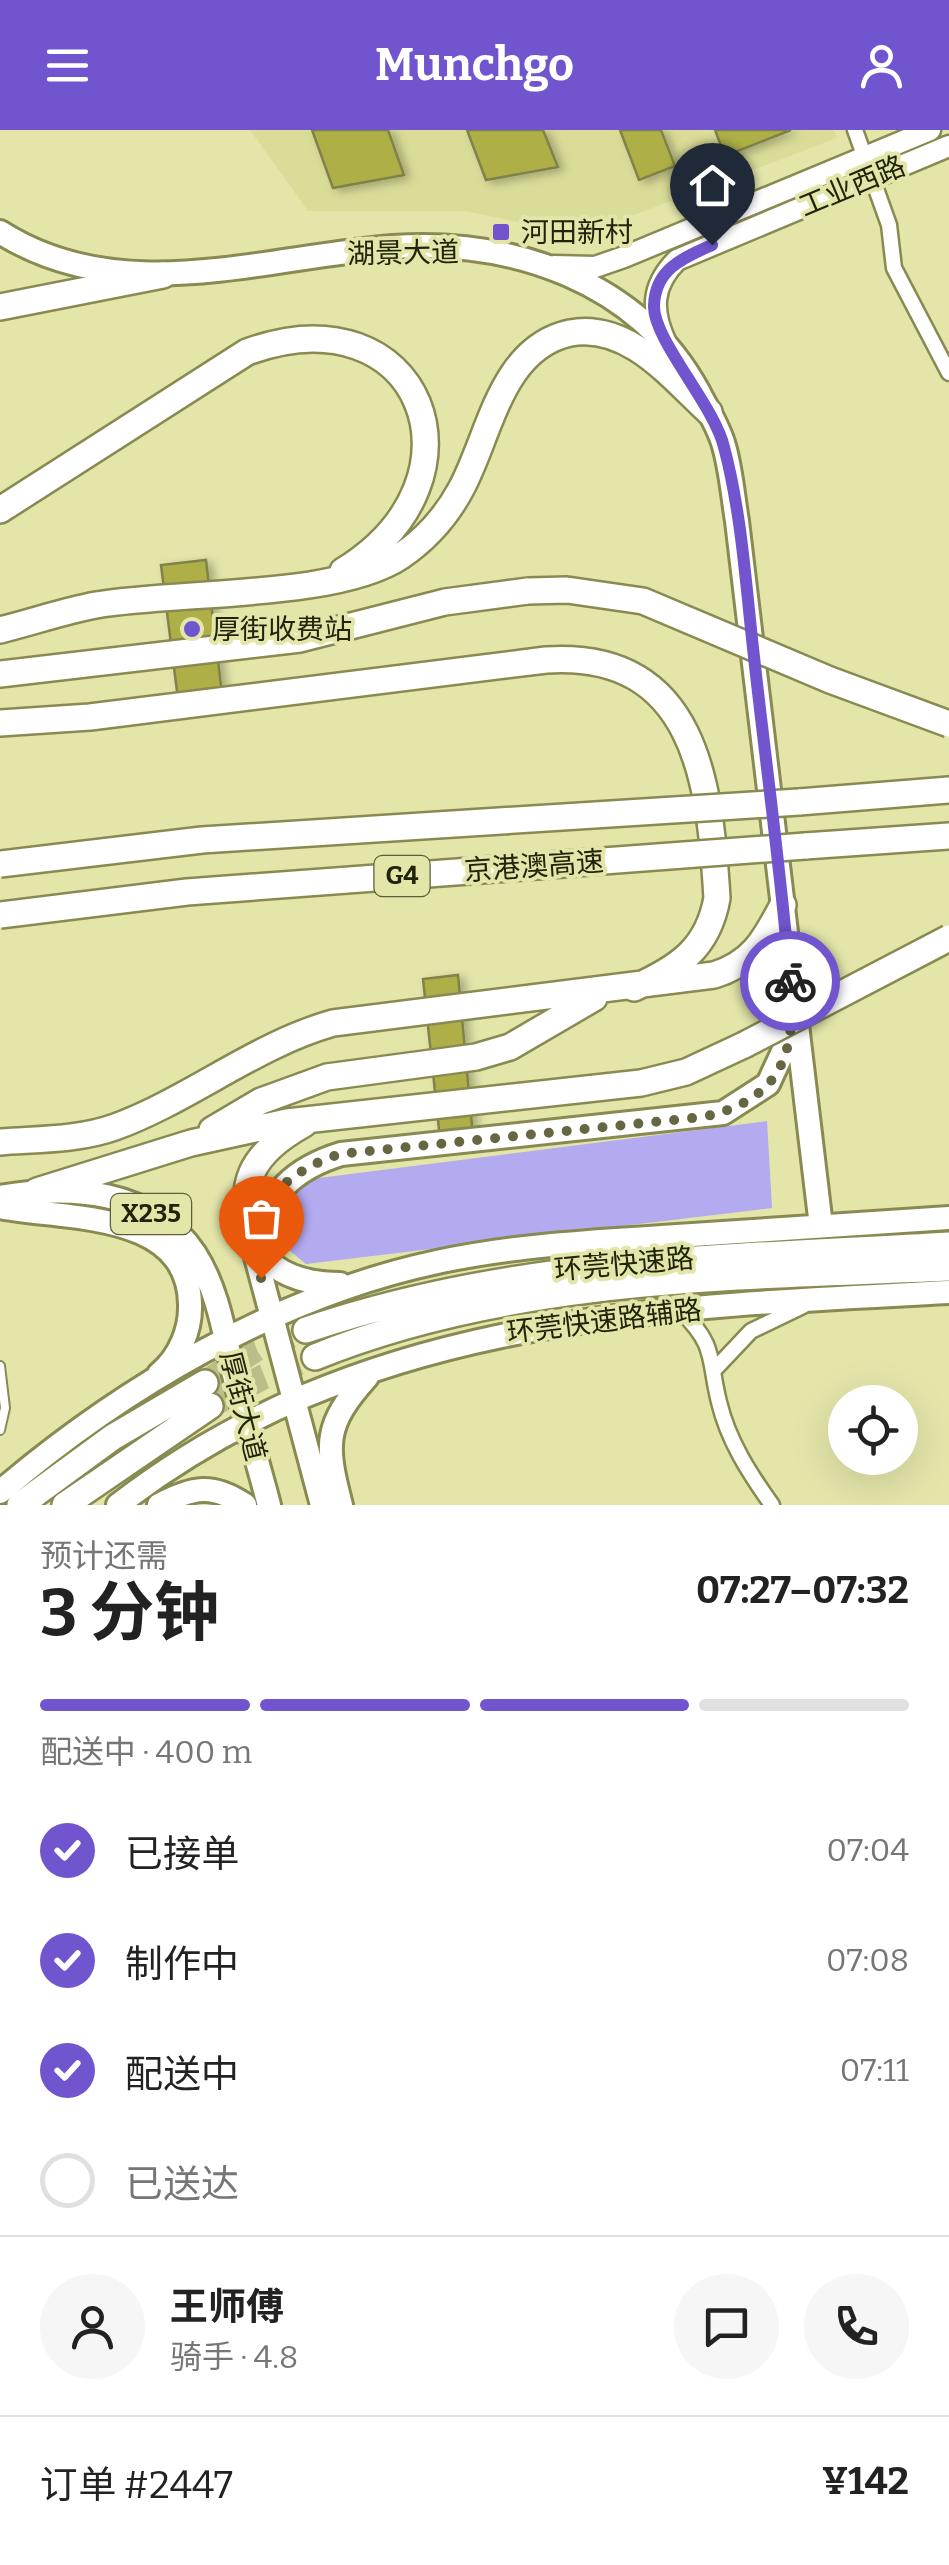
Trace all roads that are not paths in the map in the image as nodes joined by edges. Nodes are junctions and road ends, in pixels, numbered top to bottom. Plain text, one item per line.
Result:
1 (855, 130) edge
2 (930, 130) edge
3 (949, 146) edge
4 (866, 156) junction
5 (873, 176) junction
6 (0, 232) edge
7 (544, 266) junction
8 (163, 274) junction
9 (0, 307) edge
10 (667, 344) junction
11 (949, 374) edge
12 (710, 412) junction
13 (0, 510) edge
14 (324, 582) junction
15 (0, 630) edge
16 (0, 674) edge
17 (0, 723) edge
18 (949, 724) edge
19 (949, 790) edge
20 (949, 836) edge
21 (0, 864) edge
22 (783, 905) junction
23 (0, 915) edge
24 (949, 938) edge
25 (625, 989) junction
26 (795, 1027) junction
27 (313, 1119) junction
28 (0, 1142) edge
29 (191, 1143) junction
30 (36, 1190) junction
31 (0, 1197) edge
32 (0, 1207) edge
33 (949, 1218) edge
34 (822, 1226) junction
35 (252, 1242) junction
36 (949, 1245) edge
37 (949, 1268) edge
38 (354, 1284) junction
39 (949, 1292) edge
40 (818, 1299) junction
41 (681, 1311) junction
42 (270, 1319) junction
43 (306, 1330) tunnel mouth
44 (226, 1342) junction
45 (315, 1357) tunnel mouth
46 (0, 1366) edge
47 (716, 1368) junction
48 (372, 1371) junction
49 (142, 1389) junction
50 (293, 1403) junction
51 (246, 1425) junction
52 (0, 1430) edge
53 (0, 1492) edge
54 (20, 1505) edge
55 (66, 1505) edge
56 (118, 1505) edge
57 (159, 1505) edge
58 (245, 1505) edge
59 (269, 1505) edge
60 (322, 1505) edge
61 (341, 1505) edge
62 (772, 1505) edge

1 - 4 street
2 - 4 street, 工业西路
3 - 5 street, 工业西路
4 - 5 street
4 - 7 street, 工业西路
5 - 10 street, 工业西路
5 - 11 street
6 - 8 main road, 湖景大道
7 - 8 main road, 湖景大道
7 - 10 main road, 湖景大道
8 - 9 highway
10 - 12 main road, 湖景大道
12 - 14 highway
12 - 22 main road, 湖景大道
13 - 14 highway
14 - 15 highway
16 - 18 highway, bridge
17 - 25 highway
19 - 21 highway, 京港澳高速 / G4, bridge
20 - 23 highway, 京港澳高速 / G4, bridge
22 - 25 highway
22 - 26 main road, 湖景大道
24 - 27 highway, bridge
25 - 28 highway
25 - 29 highway
26 - 34 main road, 湖景大道
26 - 35 main road
27 - 29 highway
27 - 35 highway
29 - 30 highway
30 - 31 main road, X235
30 - 44 main road, 厚街大道 / X235
32 - 49 main road
33 - 34 main road
34 - 38 main road
35 - 38 main road
35 - 42 main road
36 - 43 highway, 环莞快速路
37 - 45 highway, 环莞快速路
38 - 42 main road
39 - 40 main road, 环莞快速路辅路
40 - 41 main road, 环莞快速路辅路
40 - 47 street
41 - 47 street
41 - 48 main road, 环莞快速路辅路
42 - 44 main road
42 - 50 main road
44 - 49 main road
44 - 51 main road, 厚街大道 / X235
46 - 52 lane
47 - 62 street
48 - 50 main road, 环莞快速路辅路
48 - 61 main road
49 - 53 main road
50 - 51 main road, 环莞快速路辅路
50 - 60 main road, 厚街大道
51 - 56 main road, 环莞快速路辅路
51 - 59 main road, 厚街大道 / X235
54 - 55 highway
57 - 58 main road

